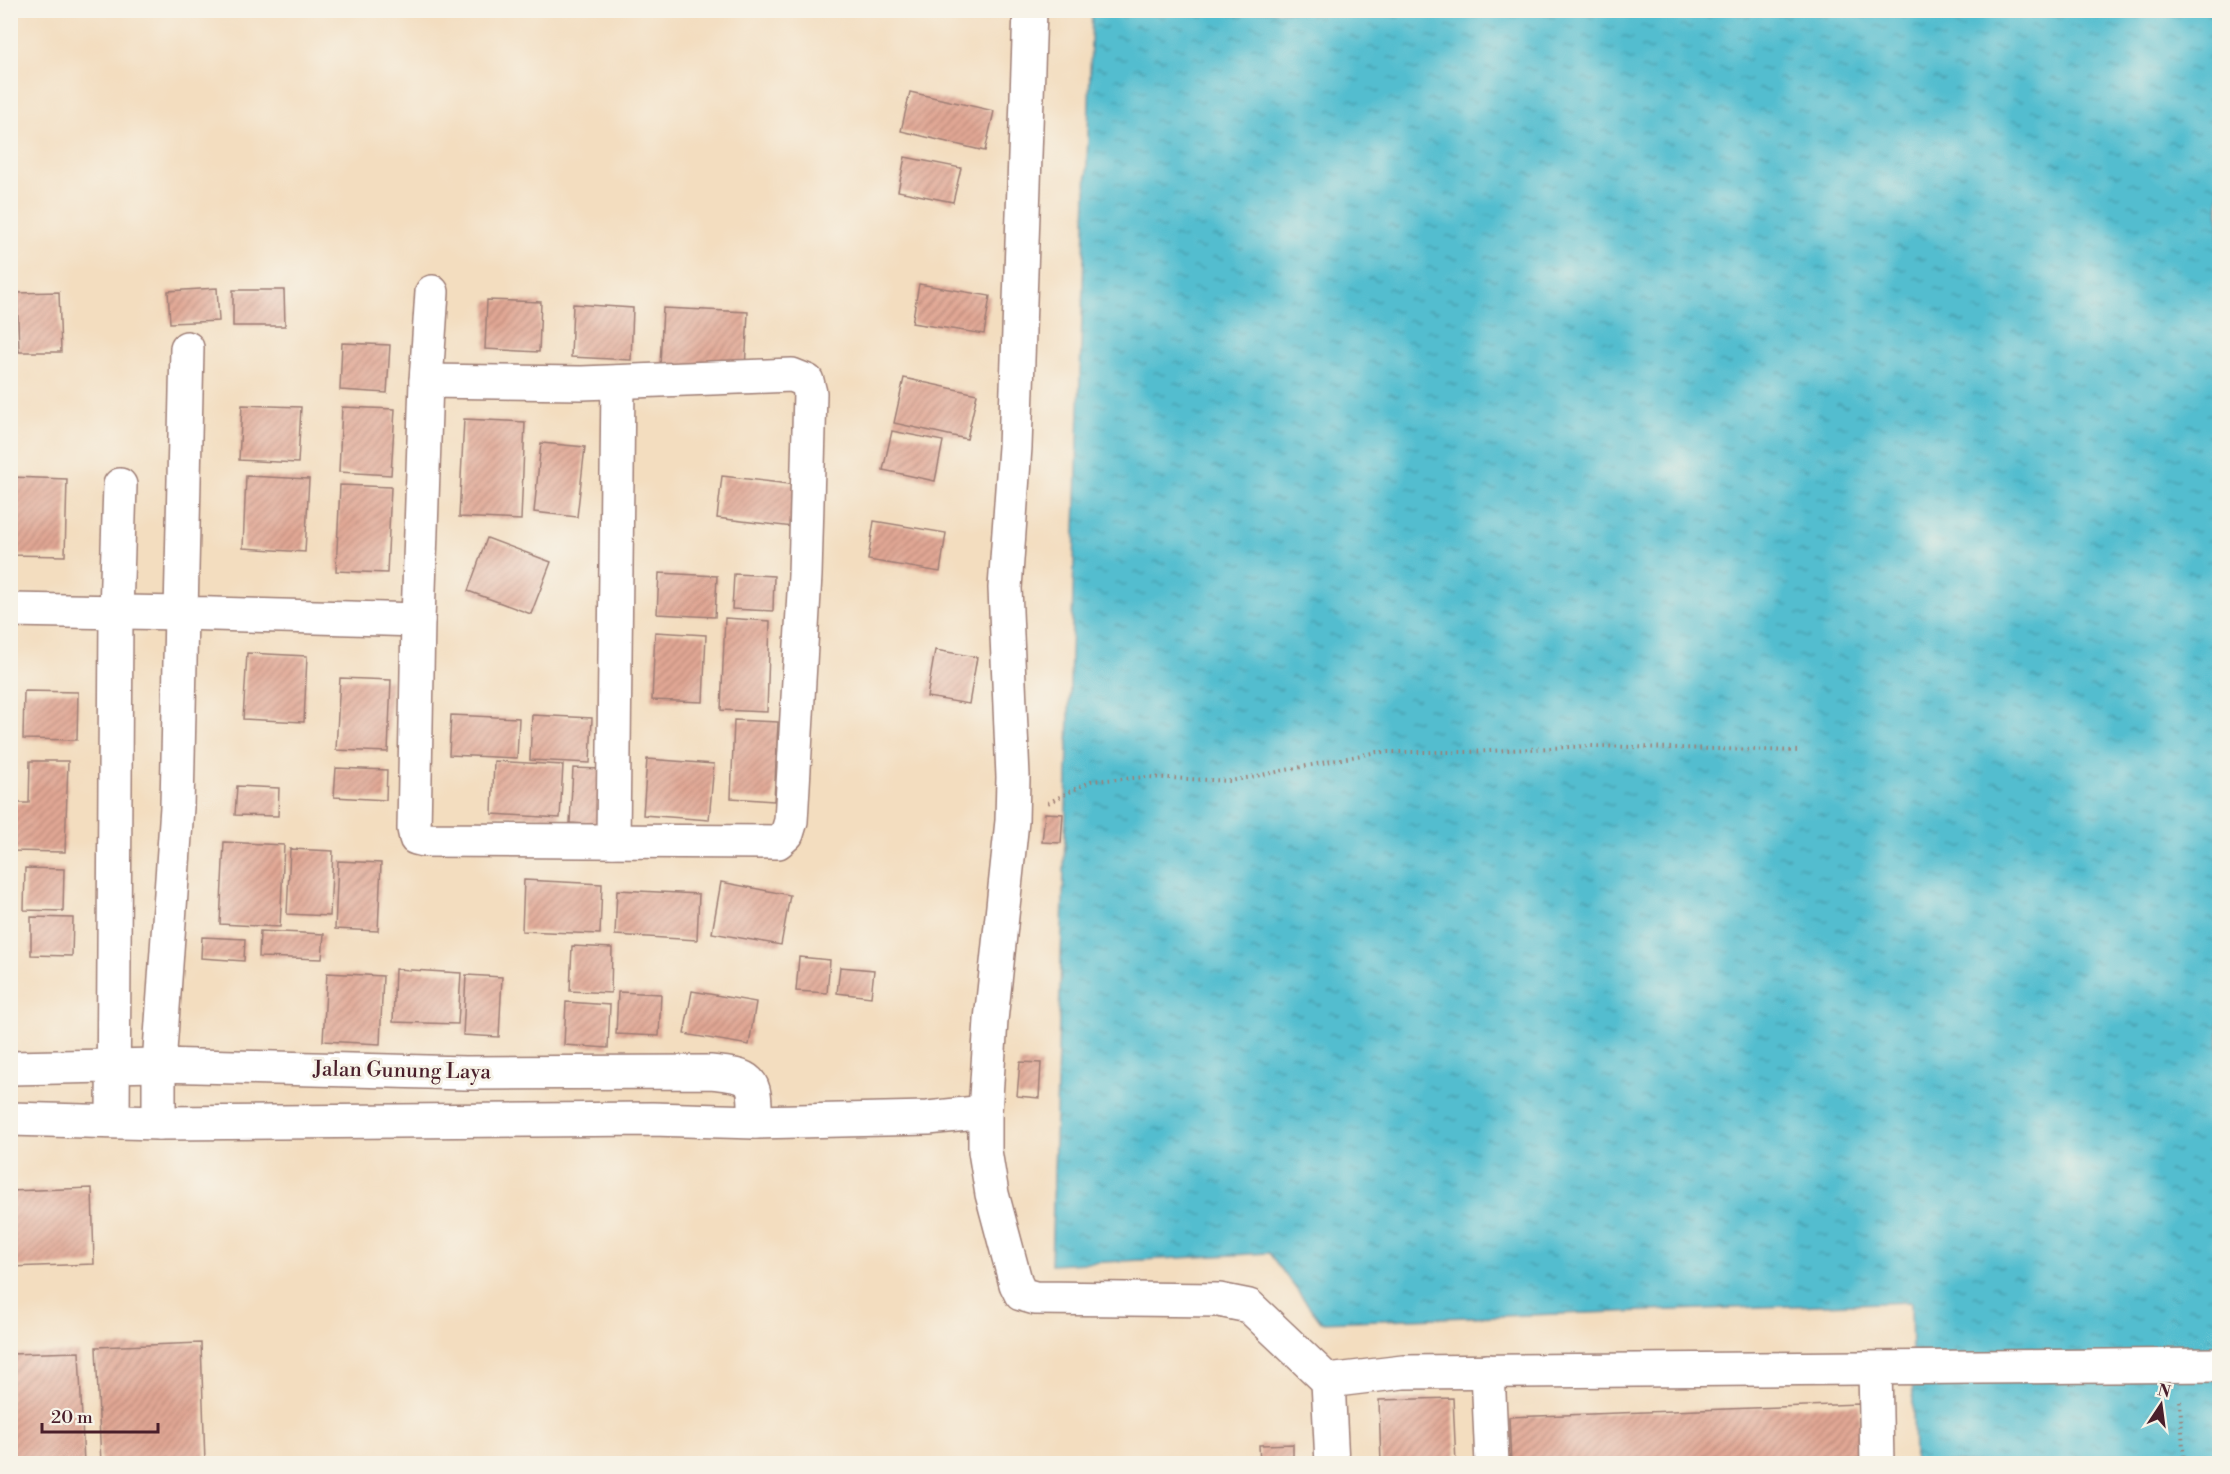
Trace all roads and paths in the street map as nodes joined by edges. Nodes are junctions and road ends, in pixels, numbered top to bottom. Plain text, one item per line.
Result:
1 (1030, 10) edge
2 (432, 292) dead end
3 (187, 348) dead end
4 (426, 381) junction
5 (618, 382) junction
6 (120, 485) dead end
7 (10, 610) edge
8 (116, 612) junction
9 (181, 613) junction
10 (418, 620) junction
11 (1801, 751) dead end
12 (1012, 821) junction
13 (613, 841) junction
14 (10, 1068) edge
15 (113, 1093) junction
16 (159, 1093) junction
17 (754, 1107) junction
18 (985, 1112) junction
19 (10, 1119) edge
20 (2178, 1365) junction
21 (2220, 1365) edge
22 (1875, 1369) junction
23 (1488, 1371) junction
24 (1328, 1381) junction
25 (1332, 1464) edge
26 (1492, 1464) edge
27 (1877, 1464) edge
28 (2184, 1464) edge

1 - 12 street
2 - 4 street
3 - 9 street
4 - 5 street
4 - 10 street
5 - 13 street
5 - 13 street
6 - 8 street
7 - 8 street
8 - 9 street
8 - 15 street
9 - 10 street
9 - 16 street
10 - 13 street
11 - 12 path
12 - 18 street
14 - 15 street, Jalan Gunung Laya
15 - 16 street, Jalan Gunung Laya
15 - 16 street, Jalan Gunung Laya
15 - 19 street, Jalan Gunung Laya
16 - 17 street, Jalan Gunung Laya
16 - 17 street, Jalan Gunung Laya
17 - 18 street, Jalan Gunung Laya
18 - 24 street
20 - 21 street
20 - 22 street
20 - 28 path
22 - 23 street
22 - 27 street
23 - 24 street
23 - 26 street
24 - 25 street

